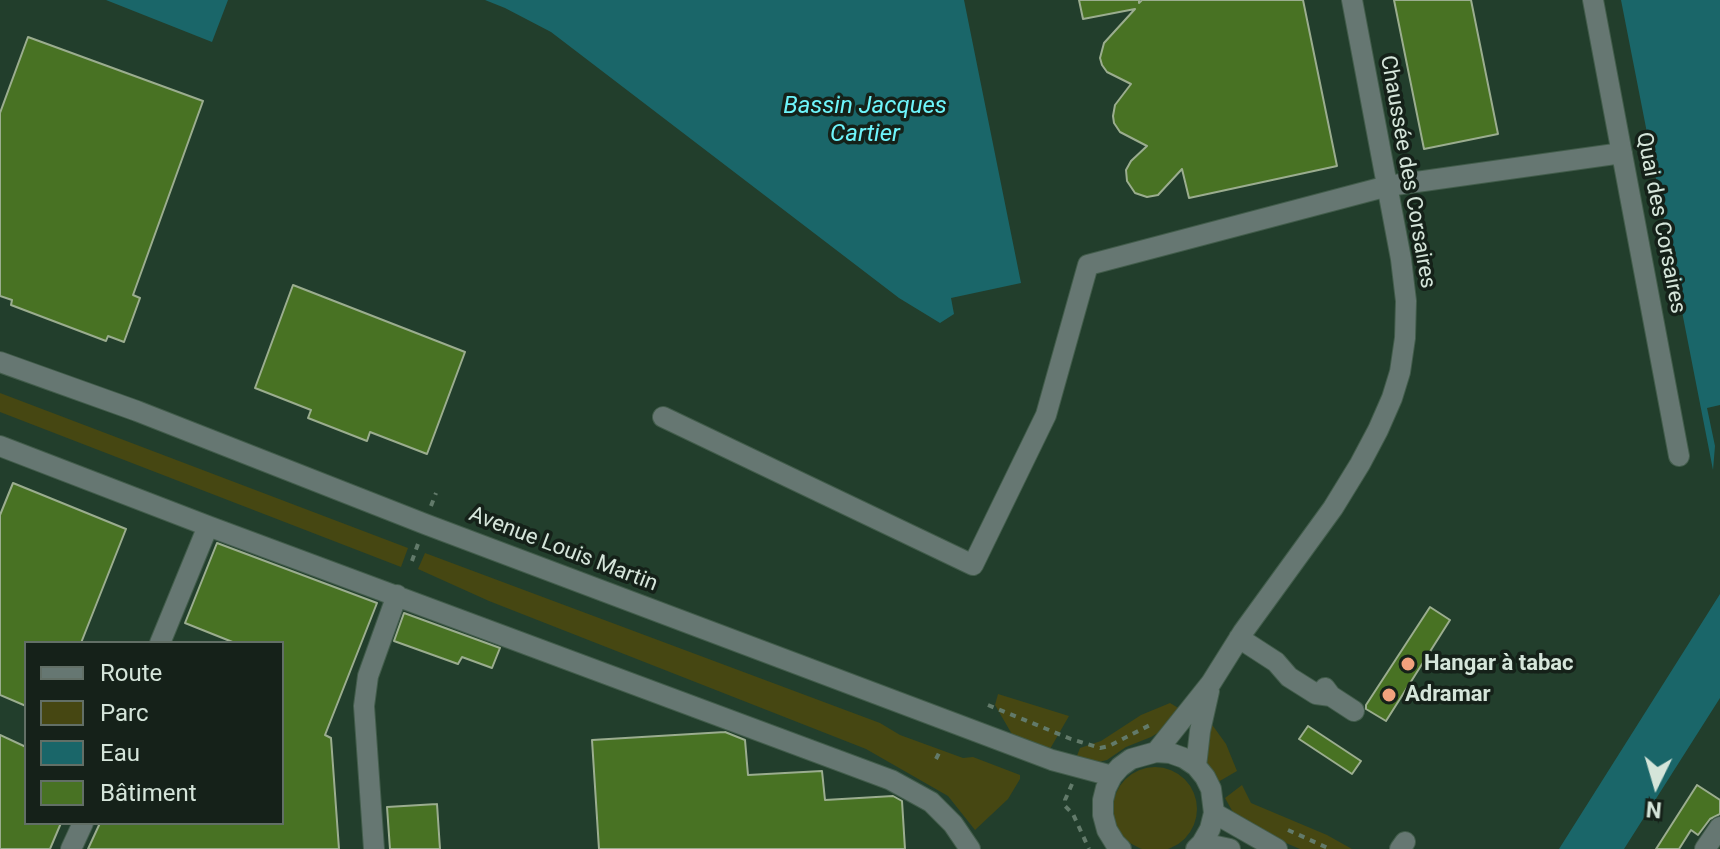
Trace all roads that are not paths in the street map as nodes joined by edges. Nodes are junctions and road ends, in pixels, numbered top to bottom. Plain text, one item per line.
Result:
1 (1352, 0) edge
2 (1593, 0) edge
3 (1622, 153) junction
4 (1388, 186) junction
5 (0, 362) edge
6 (663, 417) dead end
7 (0, 446) edge
8 (1679, 456) dead end
9 (208, 526) junction
10 (397, 595) junction
11 (1239, 638) junction
12 (161, 641) edge
13 (1211, 683) junction
14 (1354, 711) dead end
15 (1156, 752) junction
16 (1196, 766) junction
17 (1112, 776) junction
18 (1214, 813) junction
19 (82, 825) edge
20 (1720, 827) edge
21 (1199, 846) edge
22 (71, 849) edge
23 (374, 849) edge
24 (970, 849) edge
25 (1121, 849) edge
26 (1230, 849) edge
27 (1277, 849) edge
28 (1705, 849) edge

1 - 4 street, Chaussée des Corsaires
2 - 3 street, Quai des Corsaires
3 - 4 street
3 - 8 street, Quai des Corsaires
4 - 6 street
4 - 11 street, Chaussée des Corsaires
5 - 17 street, Avenue Louis Martin
7 - 9 street
9 - 10 street
9 - 12 street
10 - 23 street
10 - 24 street
11 - 13 street, Chaussée des Corsaires
11 - 14 street
13 - 15 street, Chaussée des Corsaires
13 - 16 street, Chaussée des Corsaires
15 - 16 street
15 - 17 street
16 - 18 street
17 - 25 street
18 - 21 street
18 - 27 street
19 - 22 street
20 - 28 street
21 - 26 street

